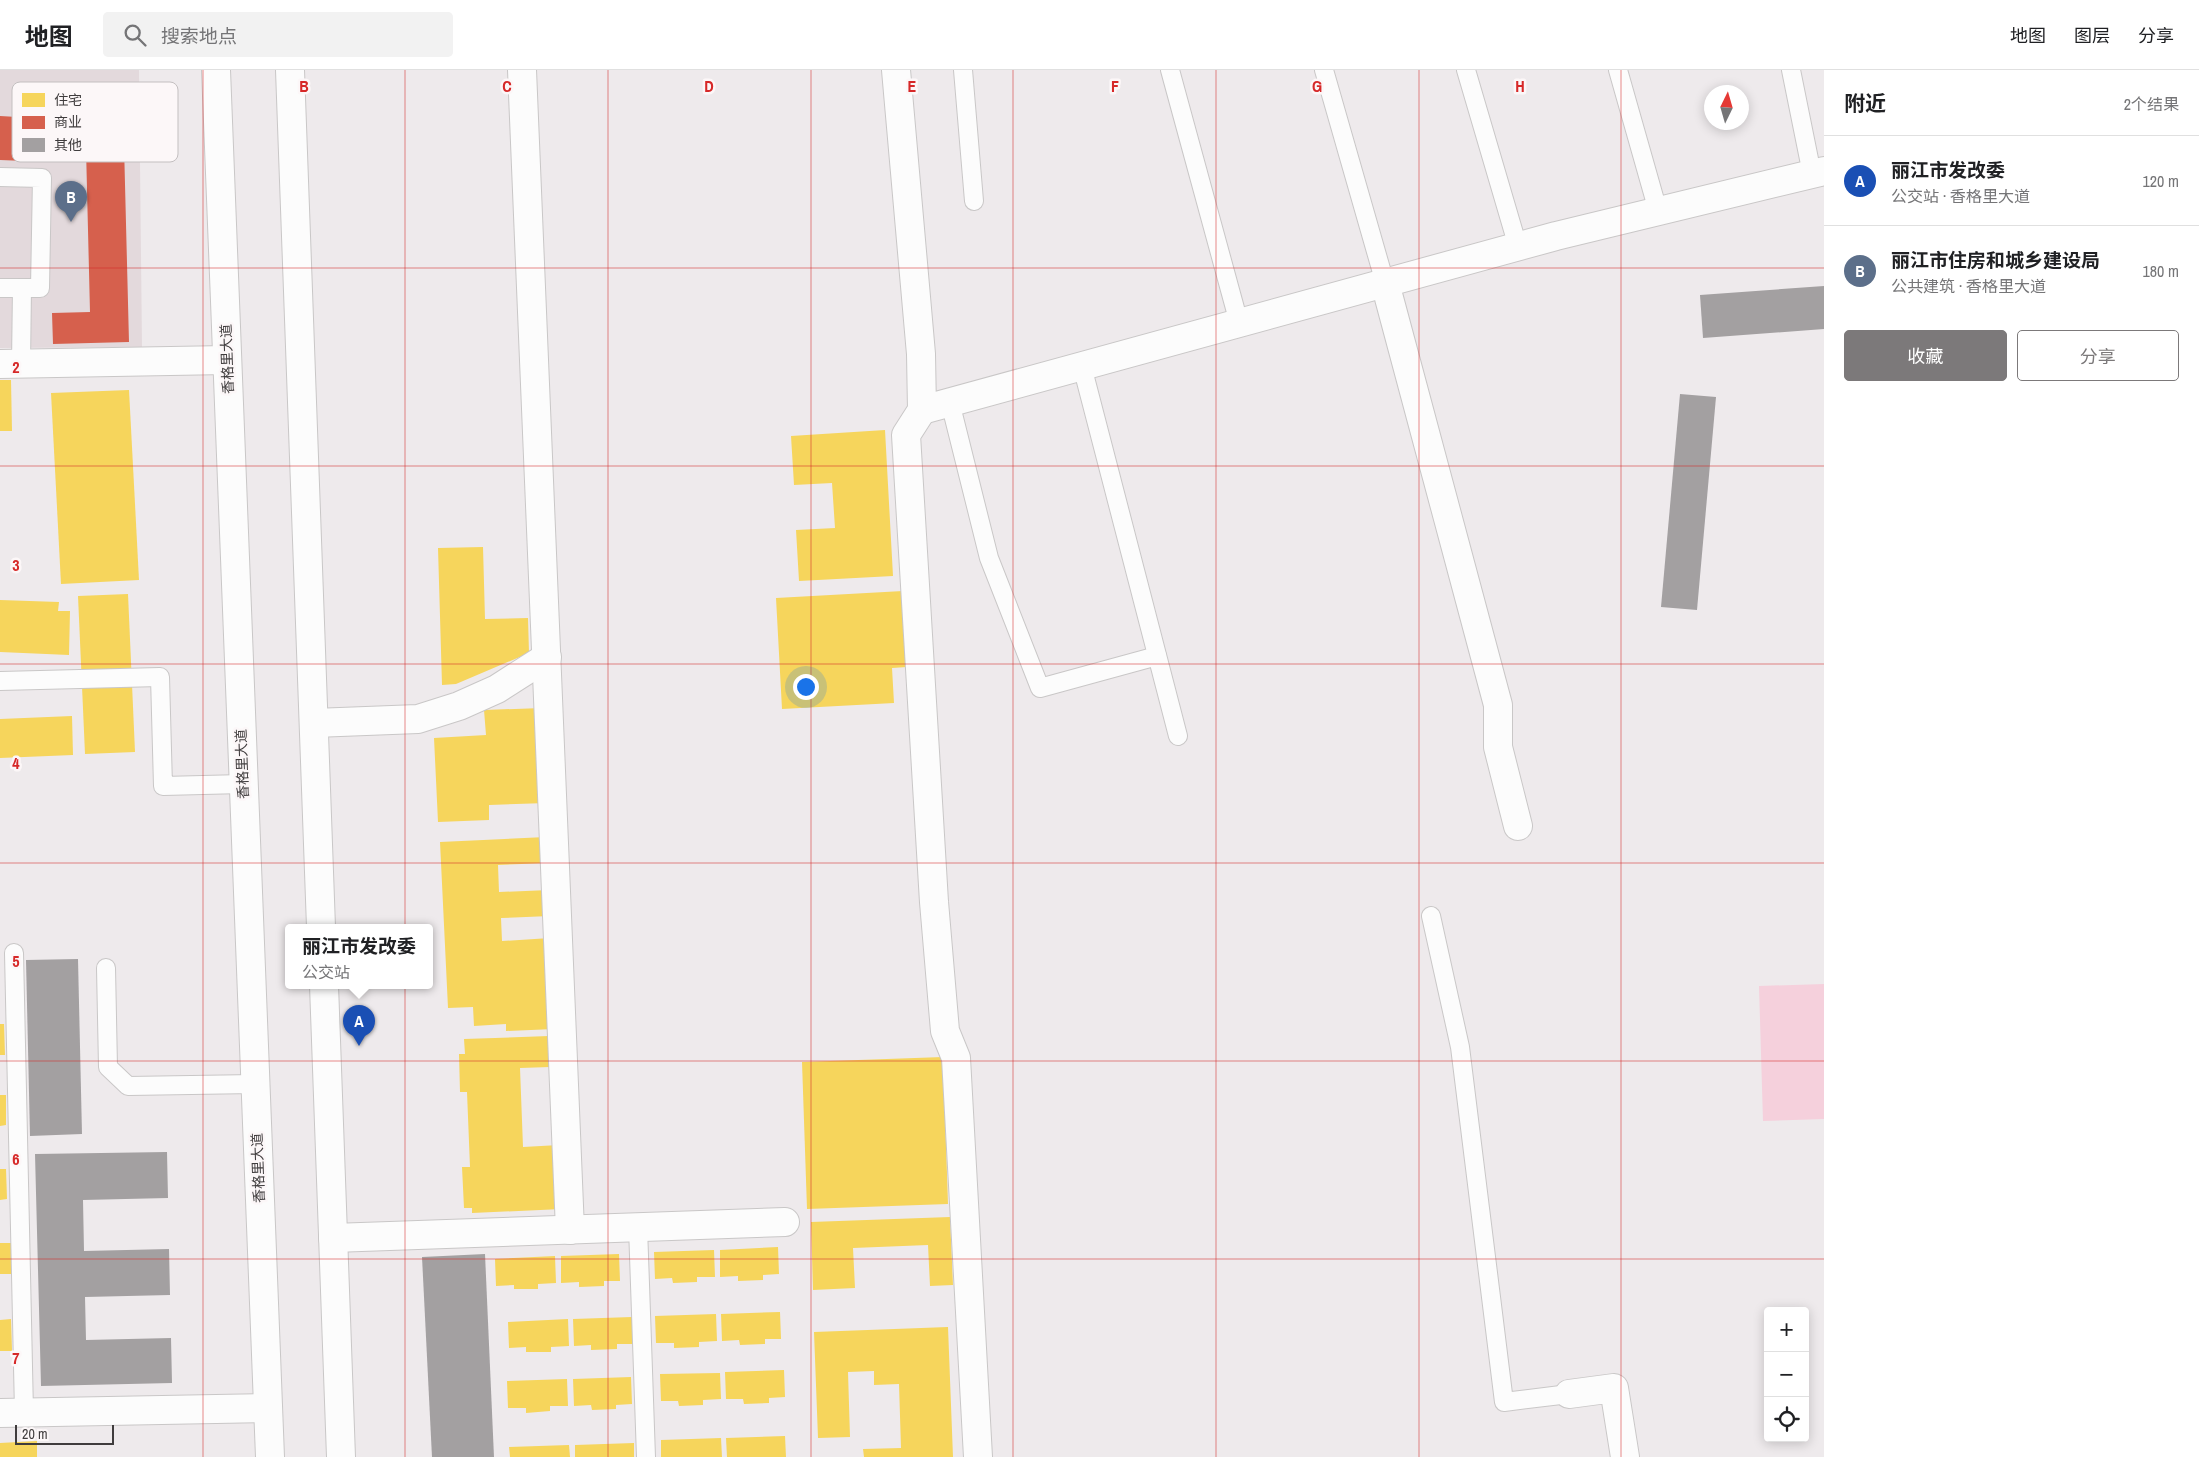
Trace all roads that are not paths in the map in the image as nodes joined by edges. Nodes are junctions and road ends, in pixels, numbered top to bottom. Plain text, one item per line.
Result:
1 (216, 70) edge
2 (290, 70) edge
3 (522, 70) edge
4 (896, 70) edge
5 (963, 70) edge
6 (1170, 70) edge
7 (1324, 70) edge
8 (1466, 70) edge
9 (1618, 70) edge
10 (1791, 70) edge
11 (1818, 172) edge
12 (0, 177) edge
13 (974, 201) dead end
14 (1658, 211) junction
15 (1518, 247) junction
16 (1385, 283) junction
17 (0, 288) edge
18 (22, 288) junction
19 (1239, 323) junction
20 (227, 360) junction
21 (10, 364) edge
22 (1082, 366) junction
23 (950, 402) junction
24 (922, 410) junction
25 (1157, 656) junction
26 (548, 657) junction
27 (0, 681) edge
28 (314, 723) junction
29 (1178, 736) dead end
30 (242, 784) junction
31 (1518, 826) dead end
32 (1431, 916) dead end
33 (321, 924) edge
34 (14, 953) dead end
35 (106, 968) dead end
36 (324, 989) edge
37 (255, 1084) junction
38 (786, 1222) dead end
39 (638, 1227) junction
40 (570, 1230) junction
41 (333, 1238) junction
42 (1569, 1394) joint
43 (268, 1408) junction
44 (12, 1413) edge
45 (270, 1457) edge
46 (341, 1457) edge
47 (646, 1457) edge
48 (978, 1457) edge
49 (1625, 1457) edge

1 - 20 street, 香格里大道
2 - 28 street
3 - 26 street
4 - 24 street
5 - 13 lane
6 - 19 lane
7 - 16 lane
8 - 15 lane
9 - 14 lane
10 - 11 lane
11 - 14 street
12 - 18 lane
14 - 15 street
15 - 16 street
16 - 19 street
16 - 31 street
17 - 18 lane
18 - 21 lane
19 - 22 street
20 - 21 street
20 - 30 street, 香格里大道
22 - 23 street
22 - 25 lane
23 - 24 street
23 - 25 lane
24 - 48 street
25 - 29 lane
26 - 28 street
26 - 40 street
27 - 30 lane
28 - 33 street
30 - 37 street, 香格里大道
32 - 42 lane
34 - 44 lane
35 - 37 lane
36 - 41 street
37 - 43 street, 香格里大道
38 - 39 street
39 - 40 street
39 - 47 lane
40 - 41 street
41 - 46 street
42 - 49 street
43 - 44 street
43 - 45 street, 香格里大道

